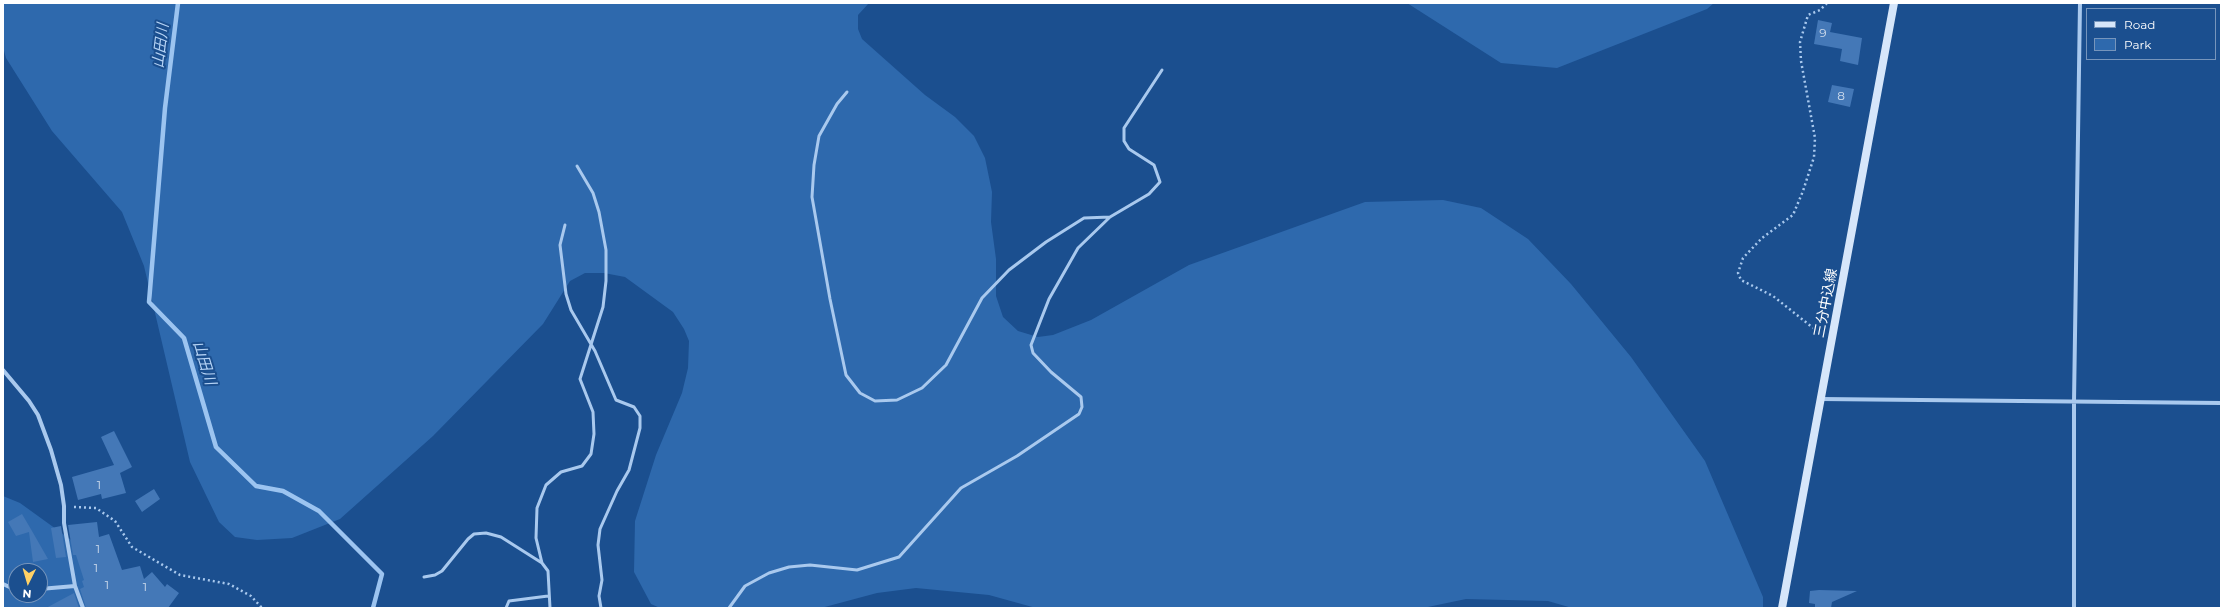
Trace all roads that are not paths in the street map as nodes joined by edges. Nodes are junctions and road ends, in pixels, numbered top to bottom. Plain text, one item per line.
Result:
1 (1894, 3) edge
2 (2080, 3) edge
3 (1162, 70) dead end
4 (847, 92) dead end
5 (577, 166) dead end
6 (1110, 217) junction
7 (565, 225) dead end
8 (591, 345) junction
9 (3, 370) edge
10 (1821, 399) junction
11 (2074, 402) junction
12 (2221, 403) edge
13 (542, 563) junction
14 (424, 577) dead end
15 (74, 586) junction
16 (48, 589) edge
17 (548, 596) junction
18 (83, 608) edge
19 (506, 608) edge
20 (550, 608) edge
21 (601, 608) edge
22 (729, 608) edge
23 (1782, 608) edge
24 (2074, 608) edge

1 - 10 main road, 三分中込線
2 - 11 street
3 - 6 lane
4 - 6 lane
5 - 8 lane
6 - 22 lane
7 - 8 lane
8 - 13 lane
8 - 21 lane
9 - 15 street
10 - 11 street
10 - 23 main road, 三分中込線
11 - 12 street
11 - 24 street
13 - 14 lane
13 - 17 lane
15 - 16 street
15 - 18 street
17 - 19 lane
17 - 20 lane

